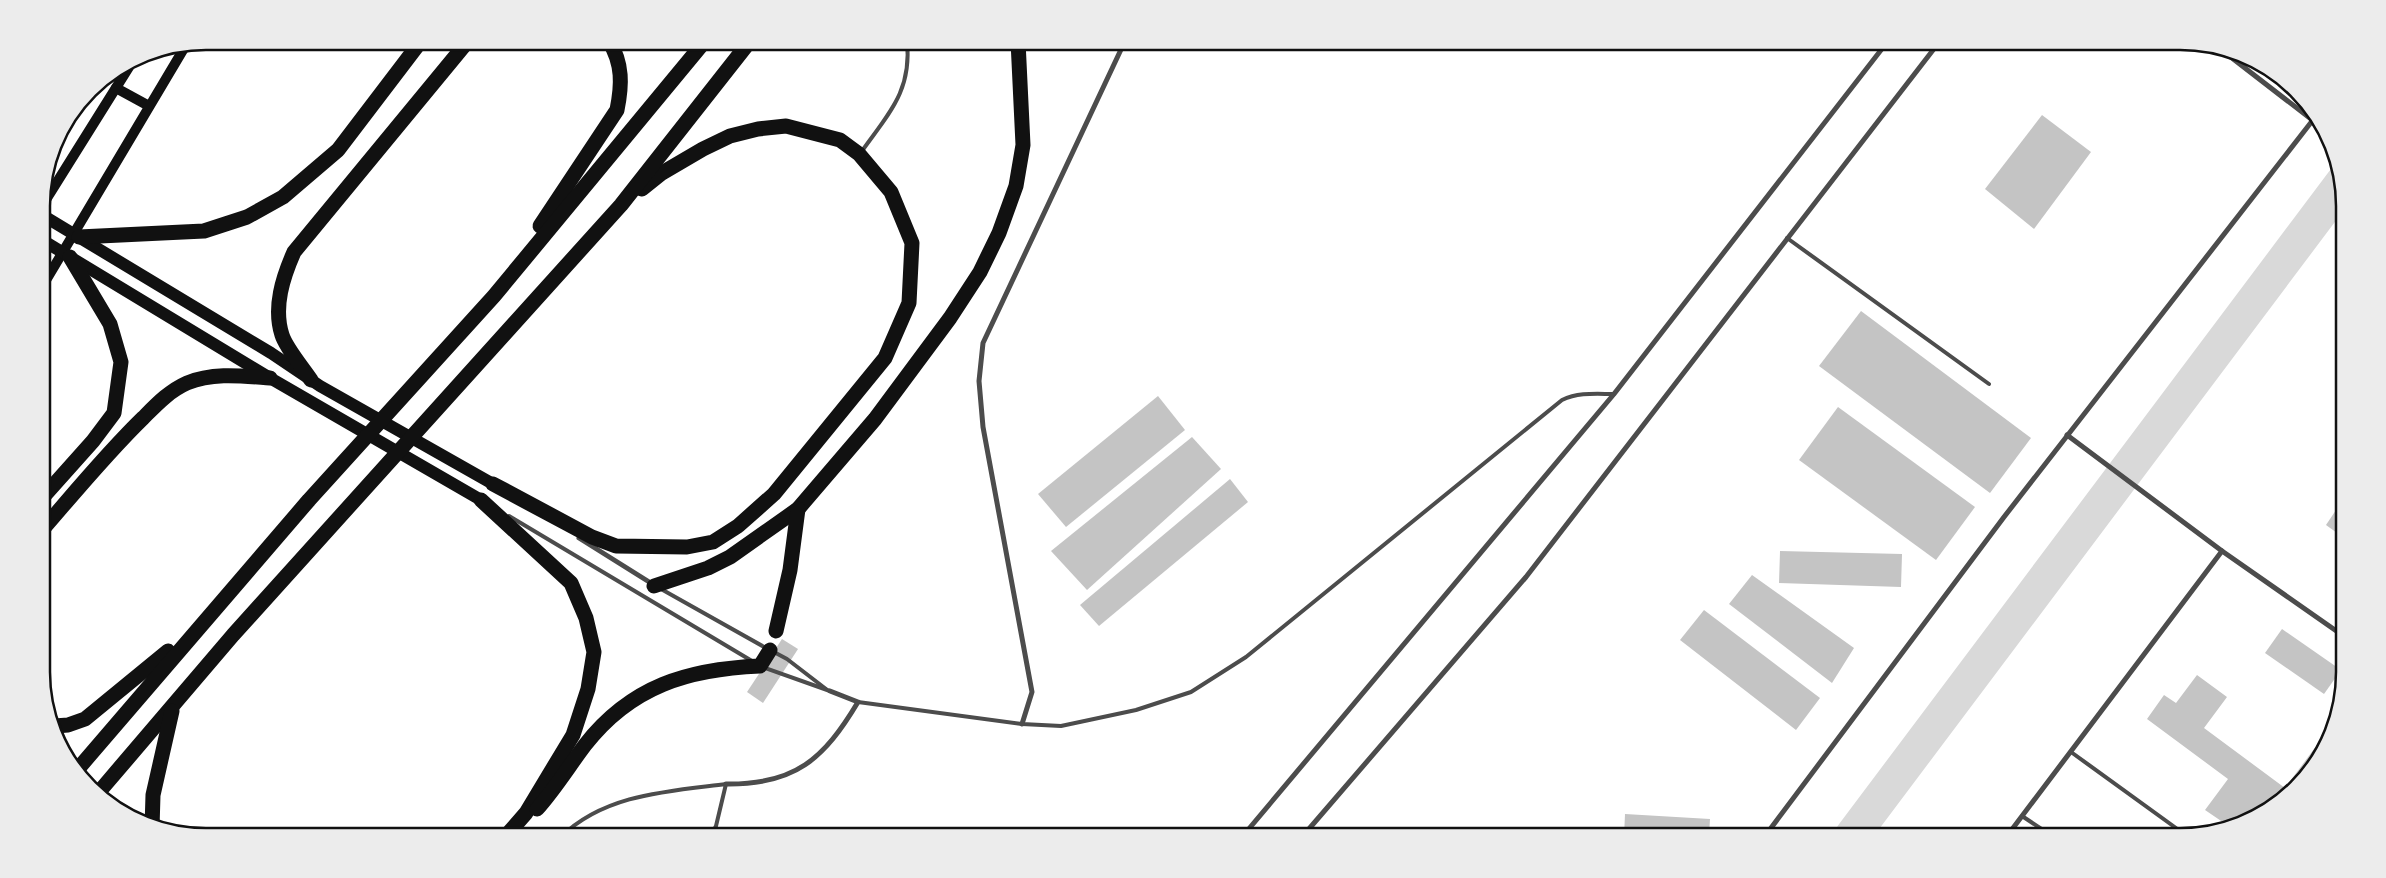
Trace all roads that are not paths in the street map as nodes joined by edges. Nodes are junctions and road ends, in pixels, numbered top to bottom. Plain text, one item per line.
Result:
1 (414, 50) edge
2 (461, 50) edge
3 (613, 50) edge
4 (698, 50) edge
5 (743, 50) edge
6 (908, 50) edge
7 (1018, 50) edge
8 (1121, 50) edge
9 (1881, 50) edge
10 (1933, 50) edge
11 (182, 52) edge
12 (2235, 60) edge
13 (126, 73) edge
14 (116, 88) junction
15 (149, 106) junction
16 (2306, 114) edge
17 (2312, 123) edge
18 (859, 154) junction
19 (50, 193) edge
20 (621, 205) junction
21 (50, 220) edge
22 (79, 237) junction
23 (1787, 238) junction
24 (50, 245) edge
25 (70, 257) junction
26 (50, 273) edge
27 (494, 296) junction
28 (270, 378) junction
29 (316, 383) junction
30 (1989, 384) dead end
31 (1614, 394) junction
32 (2068, 436) junction
33 (493, 484) junction
34 (50, 489) edge
35 (481, 500) junction
36 (798, 509) junction
37 (50, 521) edge
38 (2222, 551) junction
39 (654, 586) junction
40 (198, 626) junction
41 (776, 631) dead end
42 (2336, 631) edge
43 (770, 650) junction
44 (760, 666) junction
45 (830, 692) junction
46 (858, 702) junction
47 (173, 708) junction
48 (1022, 724) junction
49 (60, 726) edge
50 (2070, 752) junction
51 (81, 765) edge
52 (726, 784) junction
53 (102, 788) edge
54 (2022, 816) junction
55 (152, 818) edge
56 (512, 828) edge
57 (521, 828) edge
58 (572, 828) edge
59 (715, 828) edge
60 (1250, 828) edge
61 (1310, 828) edge
62 (1771, 828) edge
63 (2013, 828) edge
64 (2040, 828) edge
65 (2176, 828) edge

1 - 22 highway
2 - 29 highway
3 - 27 highway
4 - 27 highway
5 - 20 highway
6 - 18 lane
7 - 36 highway
8 - 48 street
9 - 31 street
10 - 23 street
11 - 15 main road
12 - 16 street
13 - 14 main road
14 - 15 main road
14 - 19 main road
15 - 26 main road
17 - 32 street
18 - 20 highway
18 - 33 highway
20 - 47 highway
21 - 22 main road
22 - 29 main road
23 - 30 lane
23 - 61 street
24 - 25 main road
25 - 28 main road
25 - 34 highway
27 - 40 highway
28 - 35 main road
28 - 37 highway
29 - 33 main road
31 - 48 lane
31 - 60 street
32 - 38 street
32 - 62 street
33 - 39 street
35 - 44 lane
35 - 56 highway
36 - 39 highway
36 - 41 highway
38 - 42 street
38 - 50 street
39 - 43 lane
40 - 49 highway
40 - 51 highway
43 - 44 highway
43 - 45 lane
44 - 45 lane
44 - 57 highway
45 - 46 street
46 - 48 lane
46 - 52 street
47 - 53 highway
47 - 55 highway
50 - 54 street
50 - 65 lane
52 - 58 lane
52 - 59 lane
54 - 63 street
54 - 64 lane

